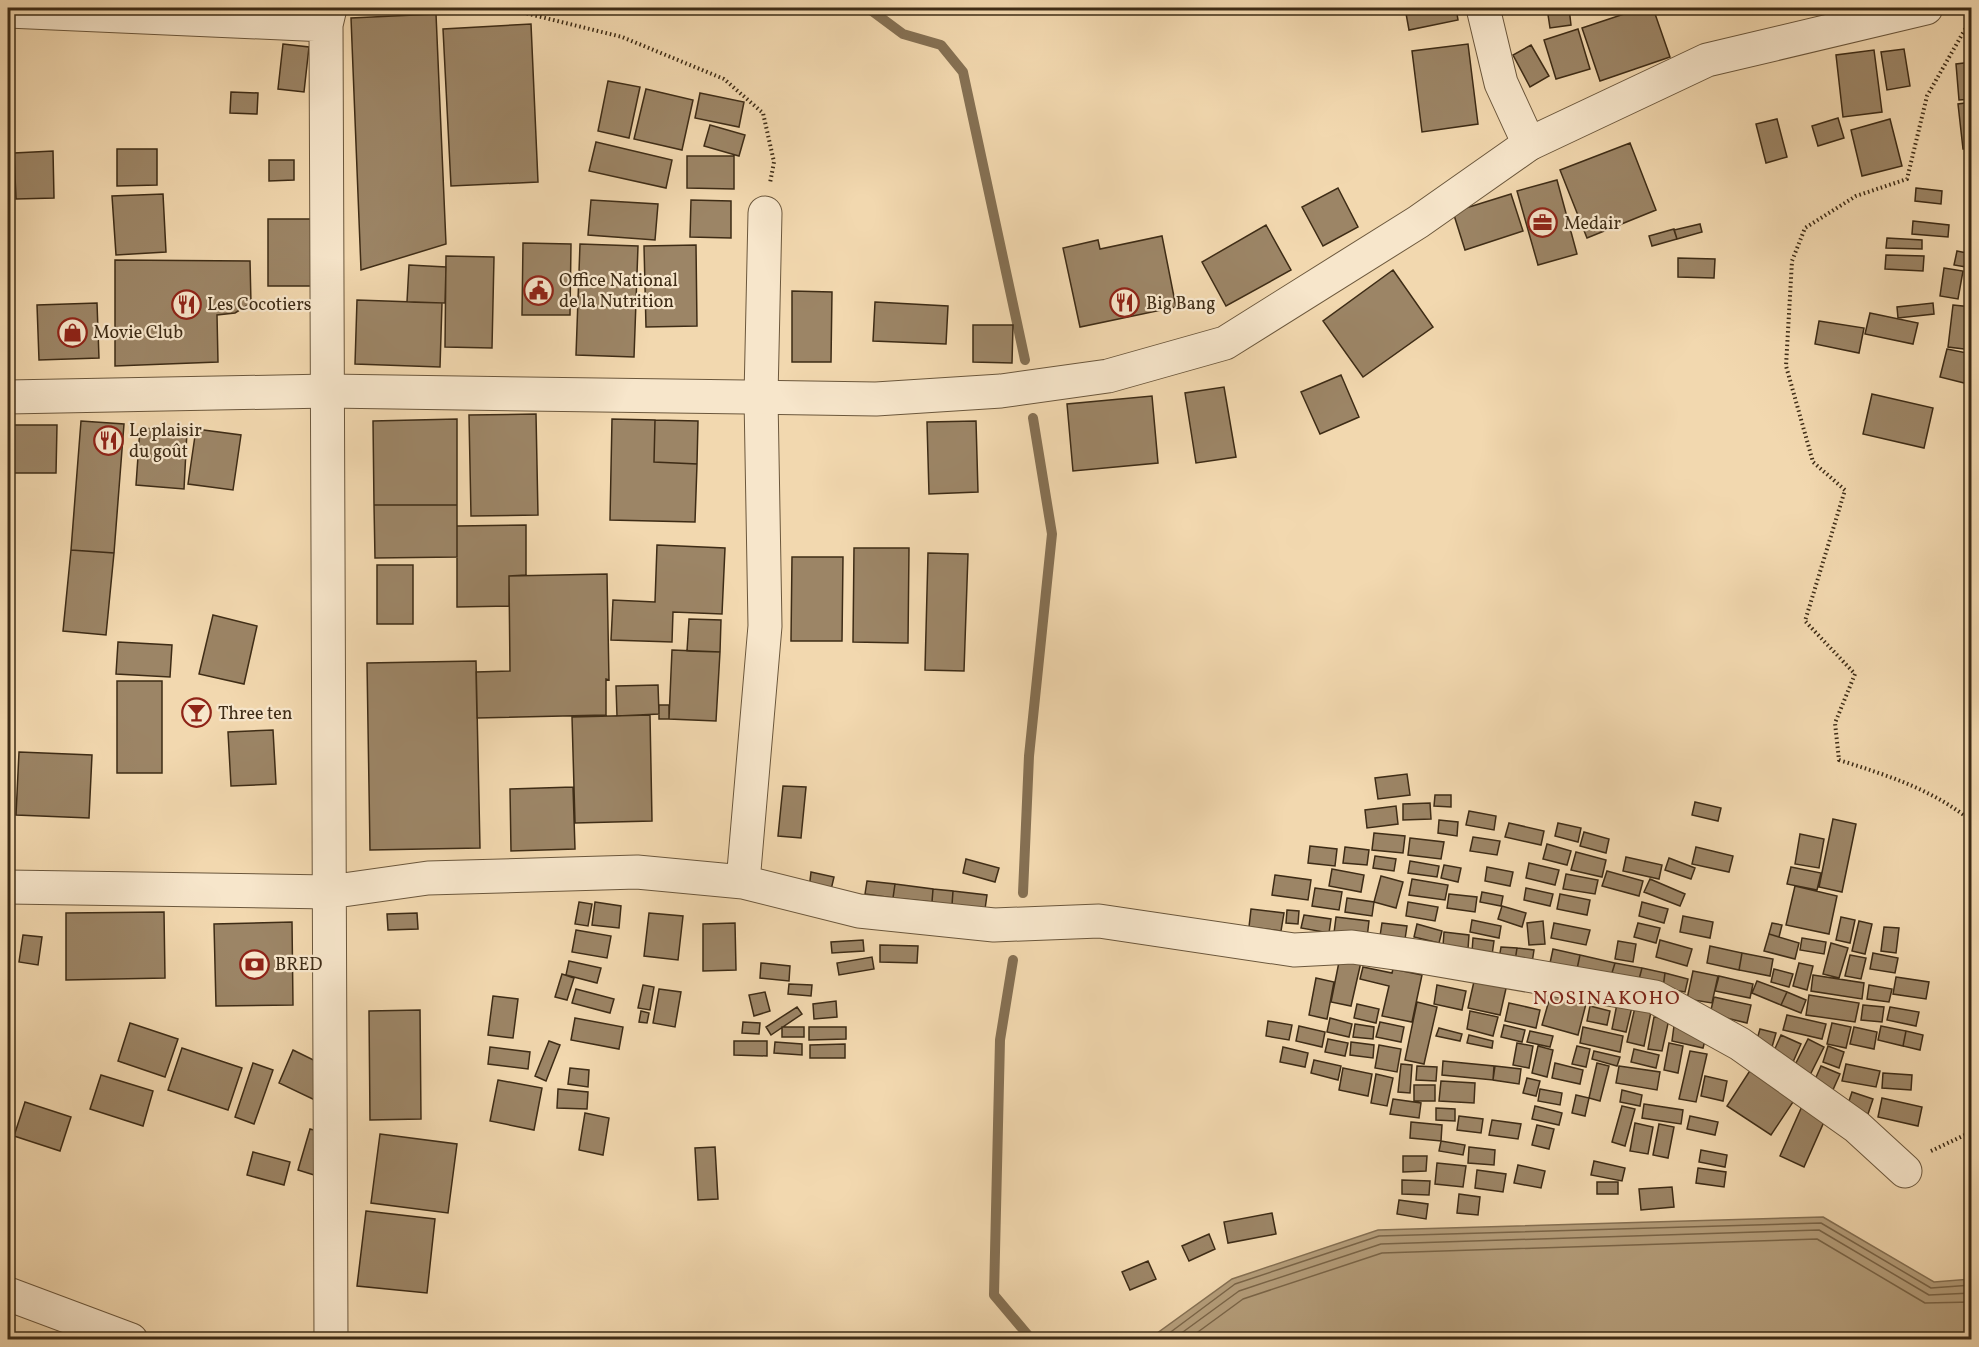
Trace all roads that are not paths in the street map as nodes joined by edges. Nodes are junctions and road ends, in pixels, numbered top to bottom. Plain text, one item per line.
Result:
1 (1483, 8) edge
2 (1926, 8) edge
3 (8, 11) edge
4 (328, 16) edge
5 (1529, 144) junction
6 (765, 213) road end
7 (328, 391) junction
8 (8, 397) edge
9 (761, 397) junction
10 (743, 882) junction
11 (8, 887) edge
12 (329, 892) junction
13 (1905, 1171) road end
14 (8, 1294) edge
15 (131, 1340) edge
16 (331, 1340) edge

1 - 5 street
2 - 5 street
3 - 4 street
4 - 7 street
5 - 9 street
6 - 9 street
7 - 8 street
7 - 9 street
7 - 12 street
9 - 10 street
10 - 12 street
10 - 13 street
11 - 12 street
12 - 16 street
14 - 15 street

